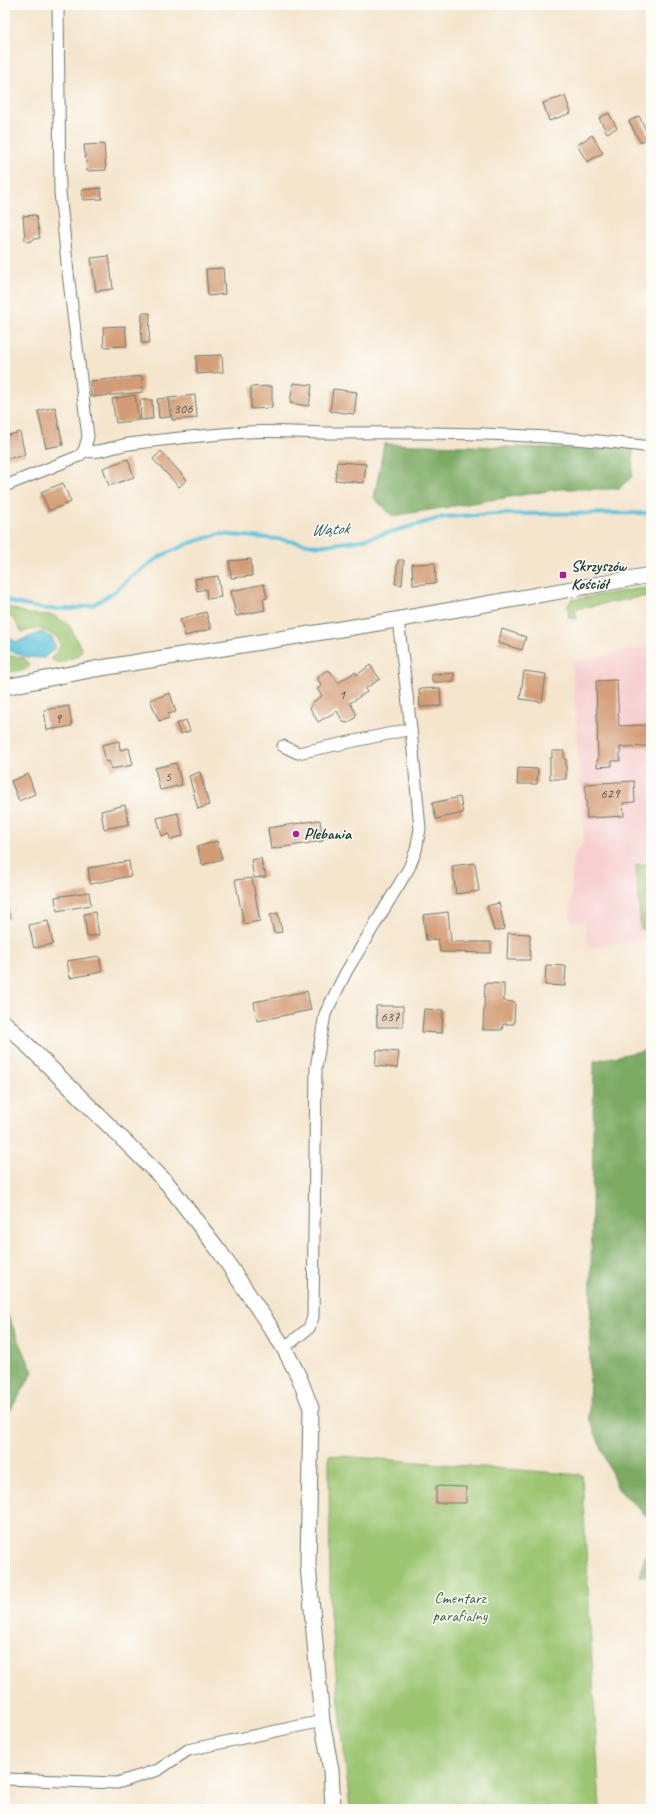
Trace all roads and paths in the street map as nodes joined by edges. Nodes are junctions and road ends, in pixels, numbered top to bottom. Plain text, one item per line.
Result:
1 (58, 5) edge
2 (651, 447) edge
3 (84, 451) junction
4 (5, 486) edge
5 (651, 575) edge
6 (398, 619) junction
7 (5, 687) edge
8 (411, 730) junction
9 (284, 746) dead end
10 (5, 1023) edge
11 (284, 1348) junction
12 (322, 1721) junction
13 (5, 1779) edge
14 (333, 1809) edge

1 - 3 street
2 - 3 street
3 - 4 street
5 - 6 street
6 - 7 street
6 - 8 street
8 - 9 street
8 - 11 street
10 - 11 street
11 - 12 street
12 - 13 street
12 - 14 street

